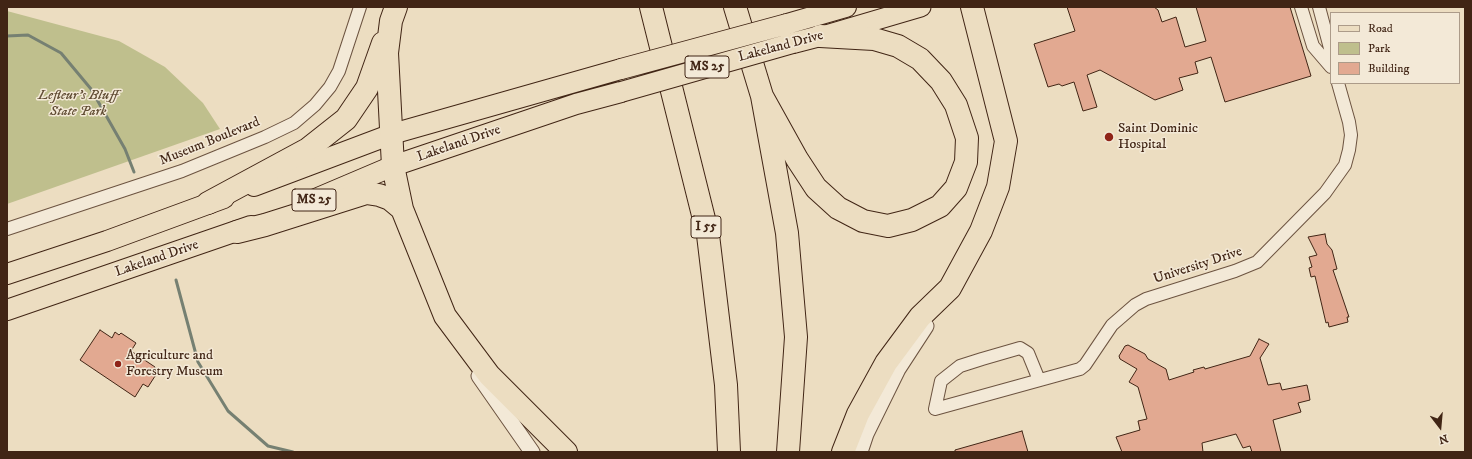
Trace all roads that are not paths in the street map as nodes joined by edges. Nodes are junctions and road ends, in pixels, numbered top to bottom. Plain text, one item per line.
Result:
1 (360, 7) edge
2 (651, 7) edge
3 (735, 7) edge
4 (846, 7) edge
5 (921, 7) edge
6 (972, 7) edge
7 (1301, 7) edge
8 (1319, 7) edge
9 (394, 14) edge
10 (790, 33) junction
11 (820, 36) junction
12 (1330, 48) edge
13 (1330, 66) edge
14 (1338, 84) edge
15 (762, 96) junction
16 (392, 134) junction
17 (393, 166) junction
18 (208, 203) junction
19 (402, 209) junction
20 (7, 229) edge
21 (237, 232) junction
22 (7, 274) edge
23 (950, 288) junction
24 (7, 310) edge
25 (445, 316) junction
26 (1039, 380) junction
27 (532, 452) edge
28 (566, 452) edge
29 (728, 452) edge
30 (788, 452) edge
31 (843, 452) edge
32 (860, 452) edge

1 - 20 street, Museum Boulevard
2 - 29 highway, I 55
3 - 15 highway
4 - 10 highway, Lakeland Drive / MS 25
5 - 11 main road, Lakeland Drive
6 - 23 highway
7 - 13 street
8 - 12 street
9 - 16 highway
9 - 18 highway
10 - 11 highway, Lakeland Drive / MS 25
10 - 16 highway, Lakeland Drive / MS 25, bridge
10 - 17 highway, Lakeland Drive / MS 25, bridge
11 - 15 highway
14 - 26 street, University Drive
15 - 30 highway
16 - 17 highway
16 - 18 highway, Lakeland Drive / MS 25
17 - 19 highway
17 - 21 highway, Lakeland Drive / MS 25
18 - 22 highway, Lakeland Drive / MS 25
19 - 21 highway
19 - 25 highway
21 - 24 highway, Lakeland Drive / MS 25
23 - 31 highway
23 - 32 street
25 - 27 street
25 - 28 highway
26 - 26 street, University Drive

